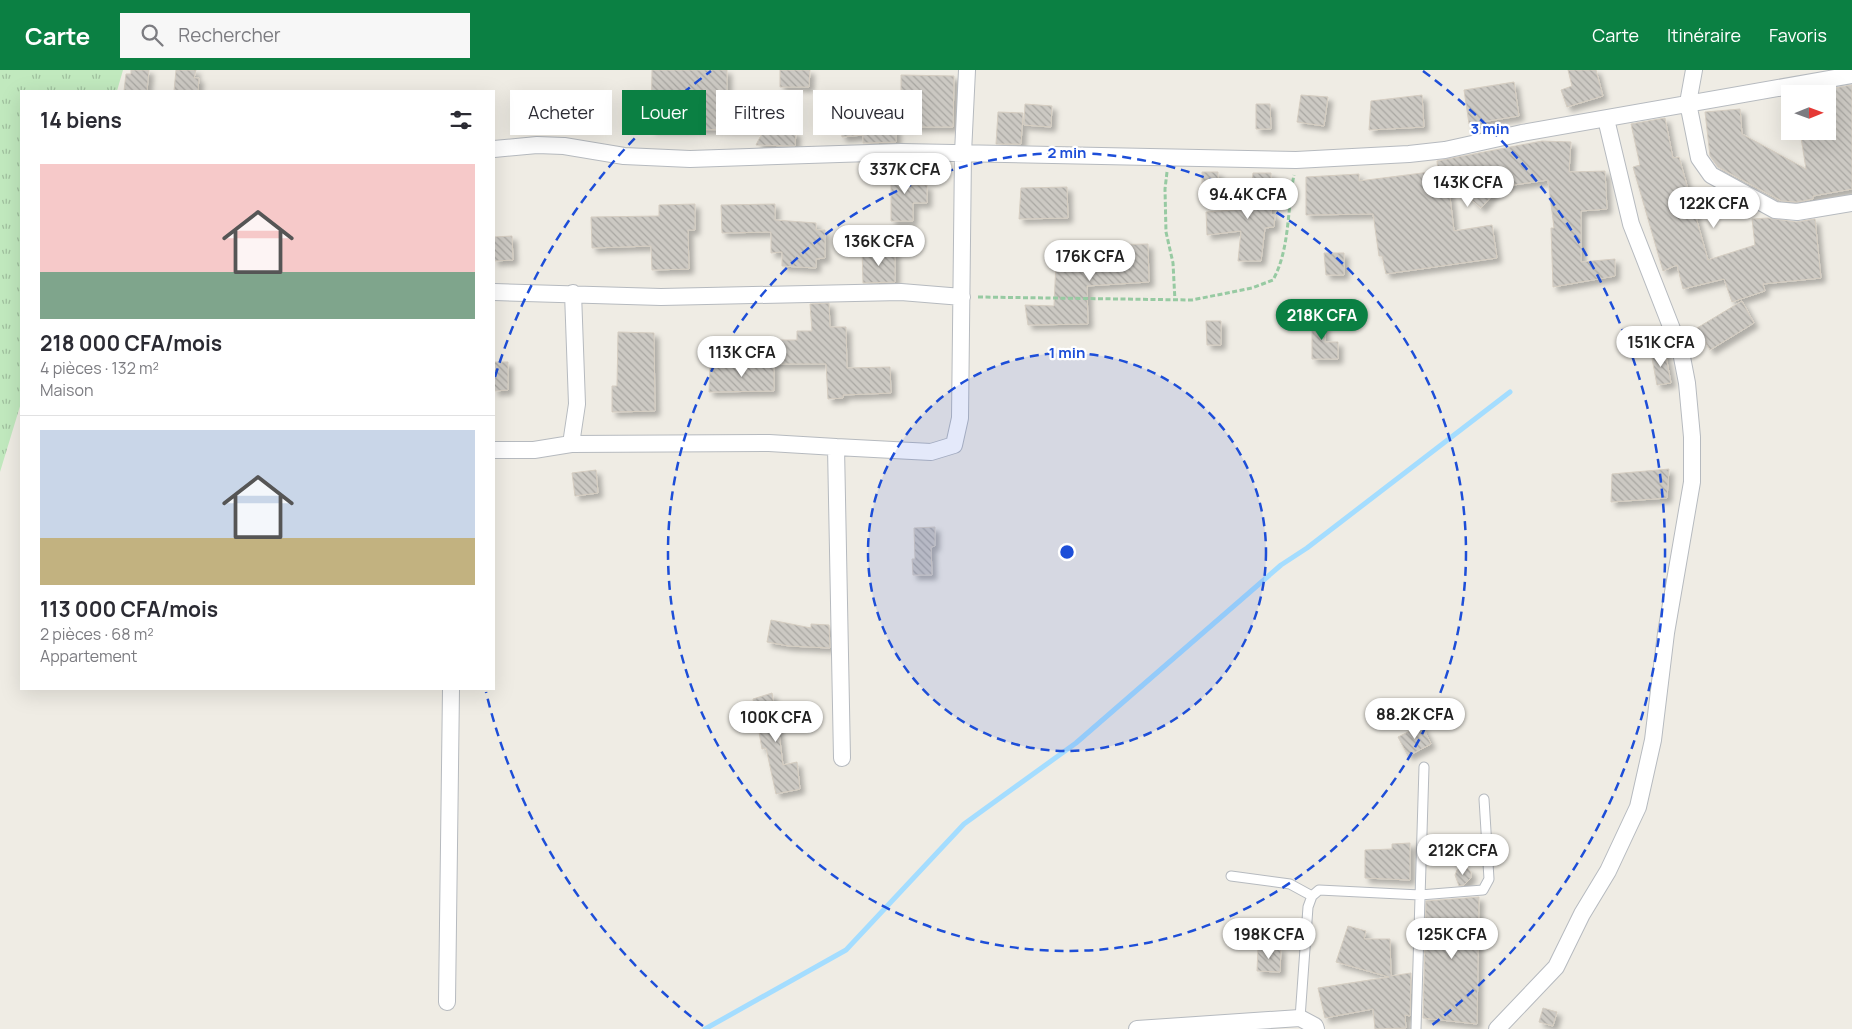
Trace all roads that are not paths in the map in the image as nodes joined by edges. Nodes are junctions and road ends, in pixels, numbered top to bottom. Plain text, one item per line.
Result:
1 (967, 70) edge
2 (1694, 70) edge
3 (1852, 75) edge
4 (1688, 103) junction
5 (1606, 119) junction
6 (495, 149) edge
7 (963, 153) junction
8 (1852, 203) edge
9 (495, 292) edge
10 (573, 293) junction
11 (962, 297) junction
12 (571, 444) junction
13 (836, 447) junction
14 (495, 450) edge
15 (451, 690) edge
16 (842, 758) dead end
17 (1424, 767) dead end
18 (1484, 799) dead end
19 (1231, 876) dead end
20 (1420, 895) junction
21 (1312, 896) junction
22 (447, 1002) dead end
23 (1300, 1018) junction
24 (1137, 1029) edge
25 (1316, 1029) edge
26 (1416, 1029) edge
27 (1497, 1029) edge

1 - 7 street
2 - 4 street
3 - 4 street
4 - 5 street
4 - 8 street
5 - 7 street
5 - 27 street
6 - 7 street
7 - 11 street
9 - 10 street
10 - 11 street
10 - 12 street
11 - 13 street
12 - 13 street
12 - 14 street
13 - 16 street
15 - 22 street
17 - 20 lane
18 - 20 lane
19 - 21 lane
20 - 21 lane
20 - 26 lane
21 - 23 lane
23 - 24 street
23 - 25 street

